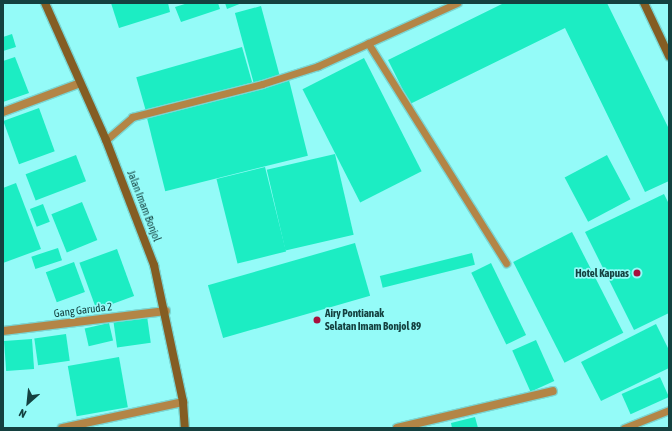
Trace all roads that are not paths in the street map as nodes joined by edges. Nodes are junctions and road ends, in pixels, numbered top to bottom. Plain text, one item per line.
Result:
1 (45, 3) edge
2 (457, 3) edge
3 (644, 3) edge
4 (368, 43) junction
5 (669, 56) edge
6 (80, 83) junction
7 (3, 112) edge
8 (106, 140) junction
9 (506, 263) dead end
10 (166, 310) junction
11 (3, 331) edge
12 (553, 391) dead end
13 (183, 402) junction
14 (669, 410) edge
15 (62, 428) edge
16 (185, 428) edge
17 (397, 428) edge
18 (624, 428) edge

1 - 6 main road, Jalan Imam Bonjol
2 - 4 lane
3 - 5 main road
4 - 8 lane
4 - 9 lane
6 - 7 street
6 - 8 main road, Jalan Imam Bonjol
8 - 10 main road, Jalan Imam Bonjol
10 - 11 street, Gang Garuda 2
10 - 13 main road, Jalan Imam Bonjol
12 - 17 street
13 - 15 street
13 - 16 main road, Jalan Imam Bonjol
14 - 18 lane

